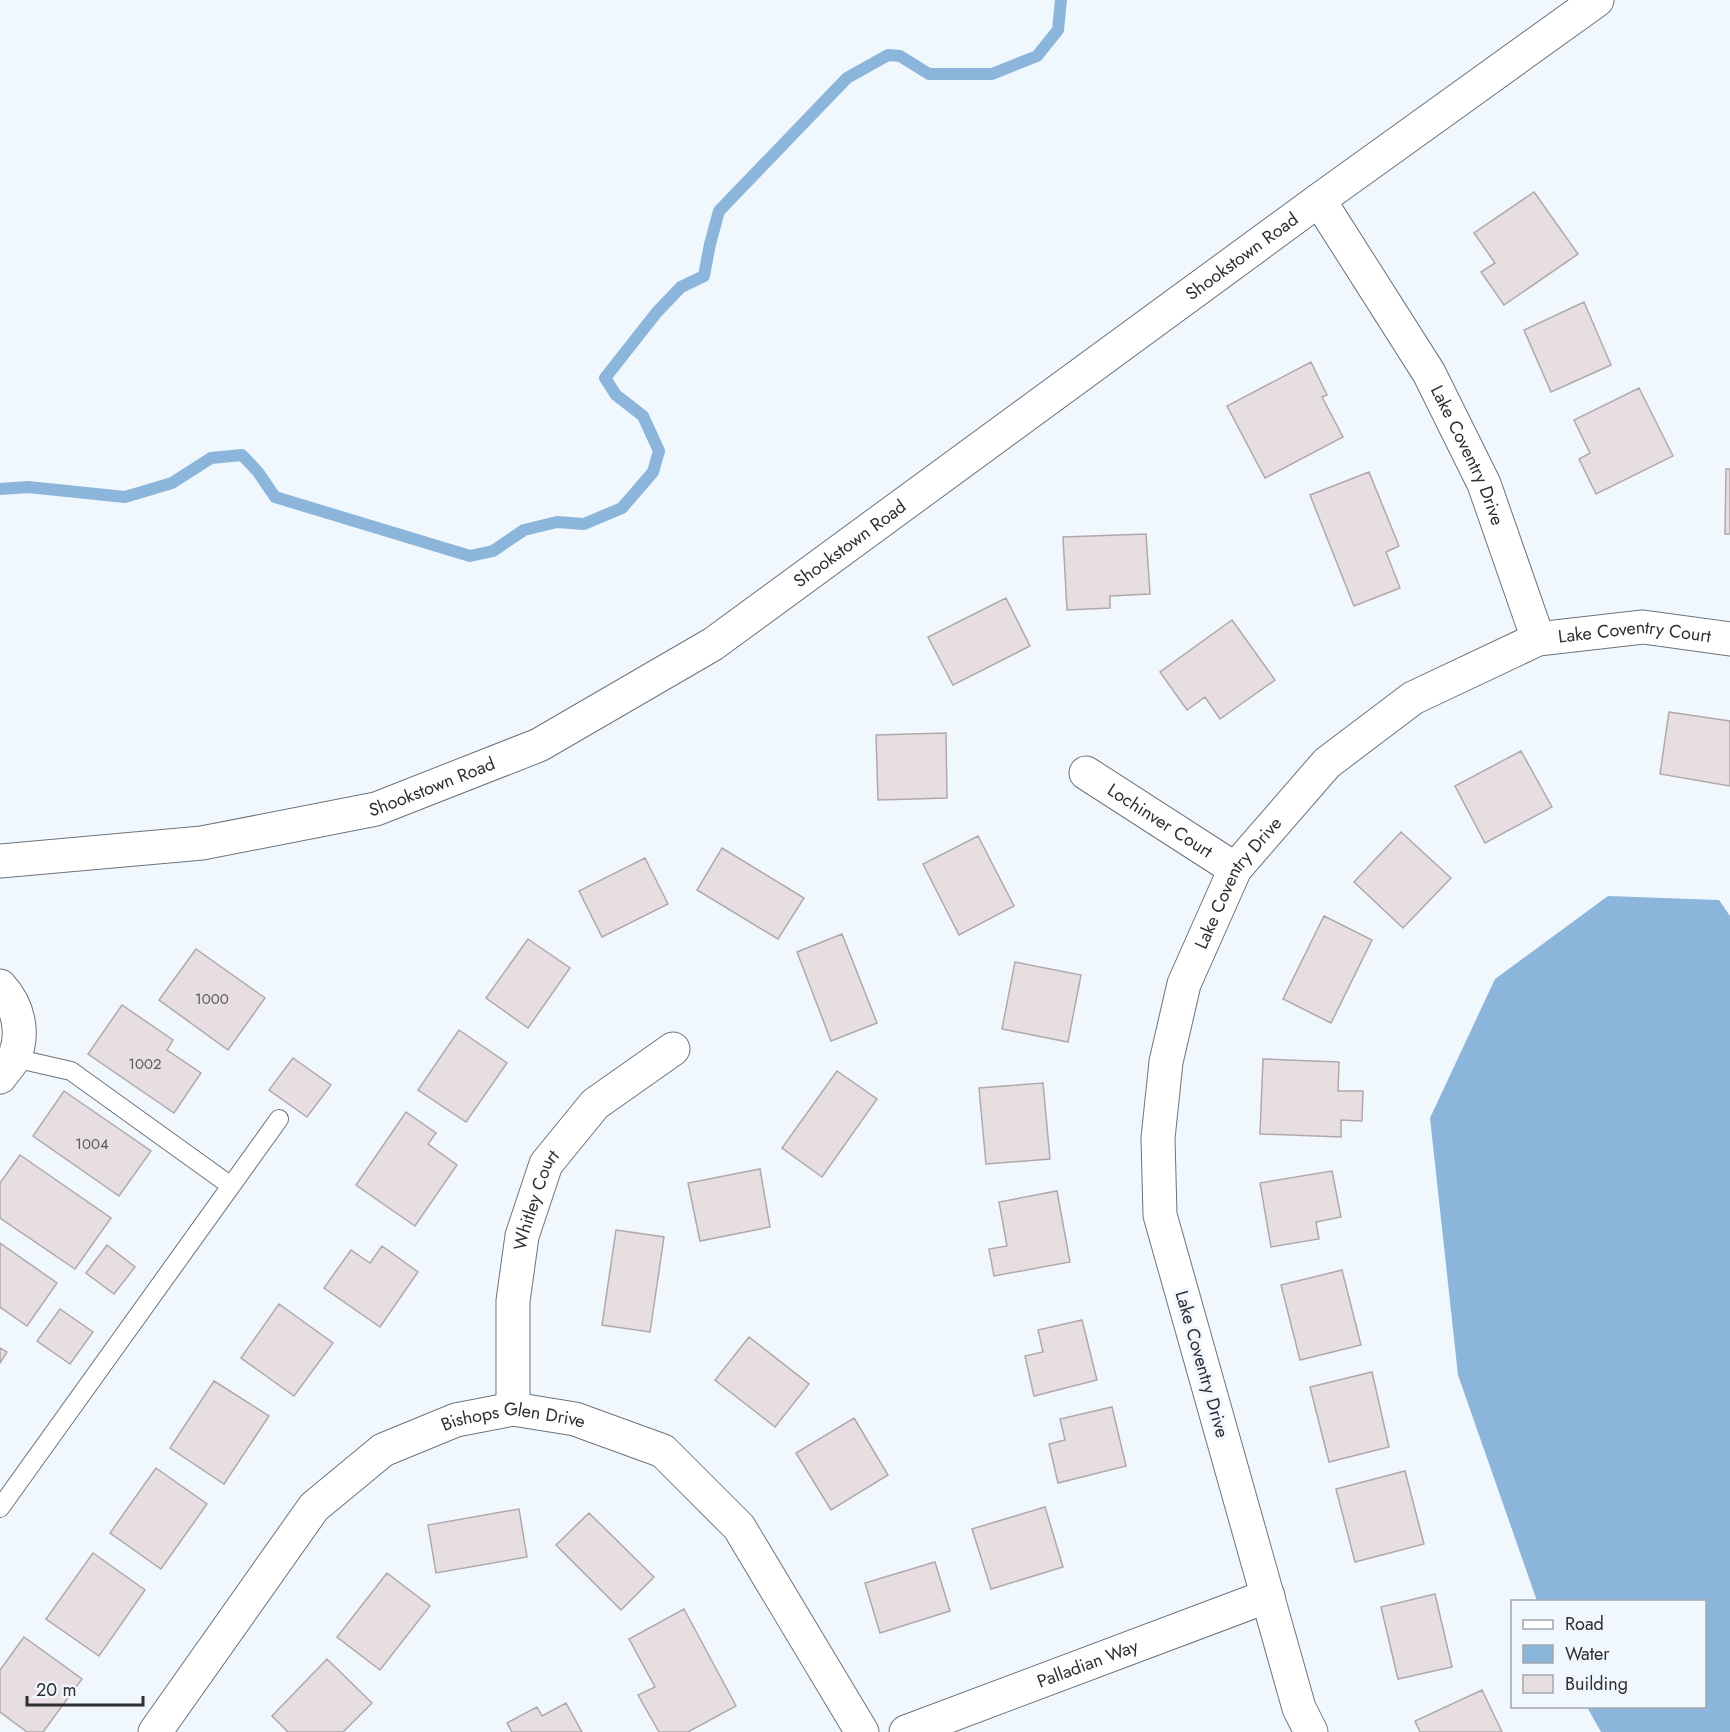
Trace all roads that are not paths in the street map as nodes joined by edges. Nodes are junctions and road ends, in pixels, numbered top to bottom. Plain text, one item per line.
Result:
1 (1597, 0) edge
2 (1319, 200) junction
3 (1538, 639) junction
4 (1730, 639) edge
5 (1086, 773) dead end
6 (0, 861) edge
7 (1235, 869) junction
8 (0, 986) edge
9 (673, 1049) dead end
10 (7, 1068) edge
11 (279, 1119) dead end
12 (231, 1186) junction
13 (513, 1409) junction
14 (0, 1508) edge
15 (1268, 1596) junction
16 (155, 1732) edge
17 (862, 1732) edge
18 (906, 1732) edge
19 (1311, 1732) edge

1 - 2 street, Shookstown Road
2 - 3 street, Lake Coventry Drive
2 - 6 street, Shookstown Road
3 - 4 street, Lake Coventry Court
3 - 7 street, Lake Coventry Drive
5 - 7 street, Lochinver Court
7 - 15 street, Lake Coventry Drive
8 - 10 street
9 - 13 street, Whitley Court
10 - 12 lane
11 - 12 lane
12 - 14 lane
13 - 16 street, Bishops Glen Drive
13 - 17 street, Bishops Glen Drive
15 - 18 street, Palladian Way
15 - 19 street, Lake Coventry Drive

